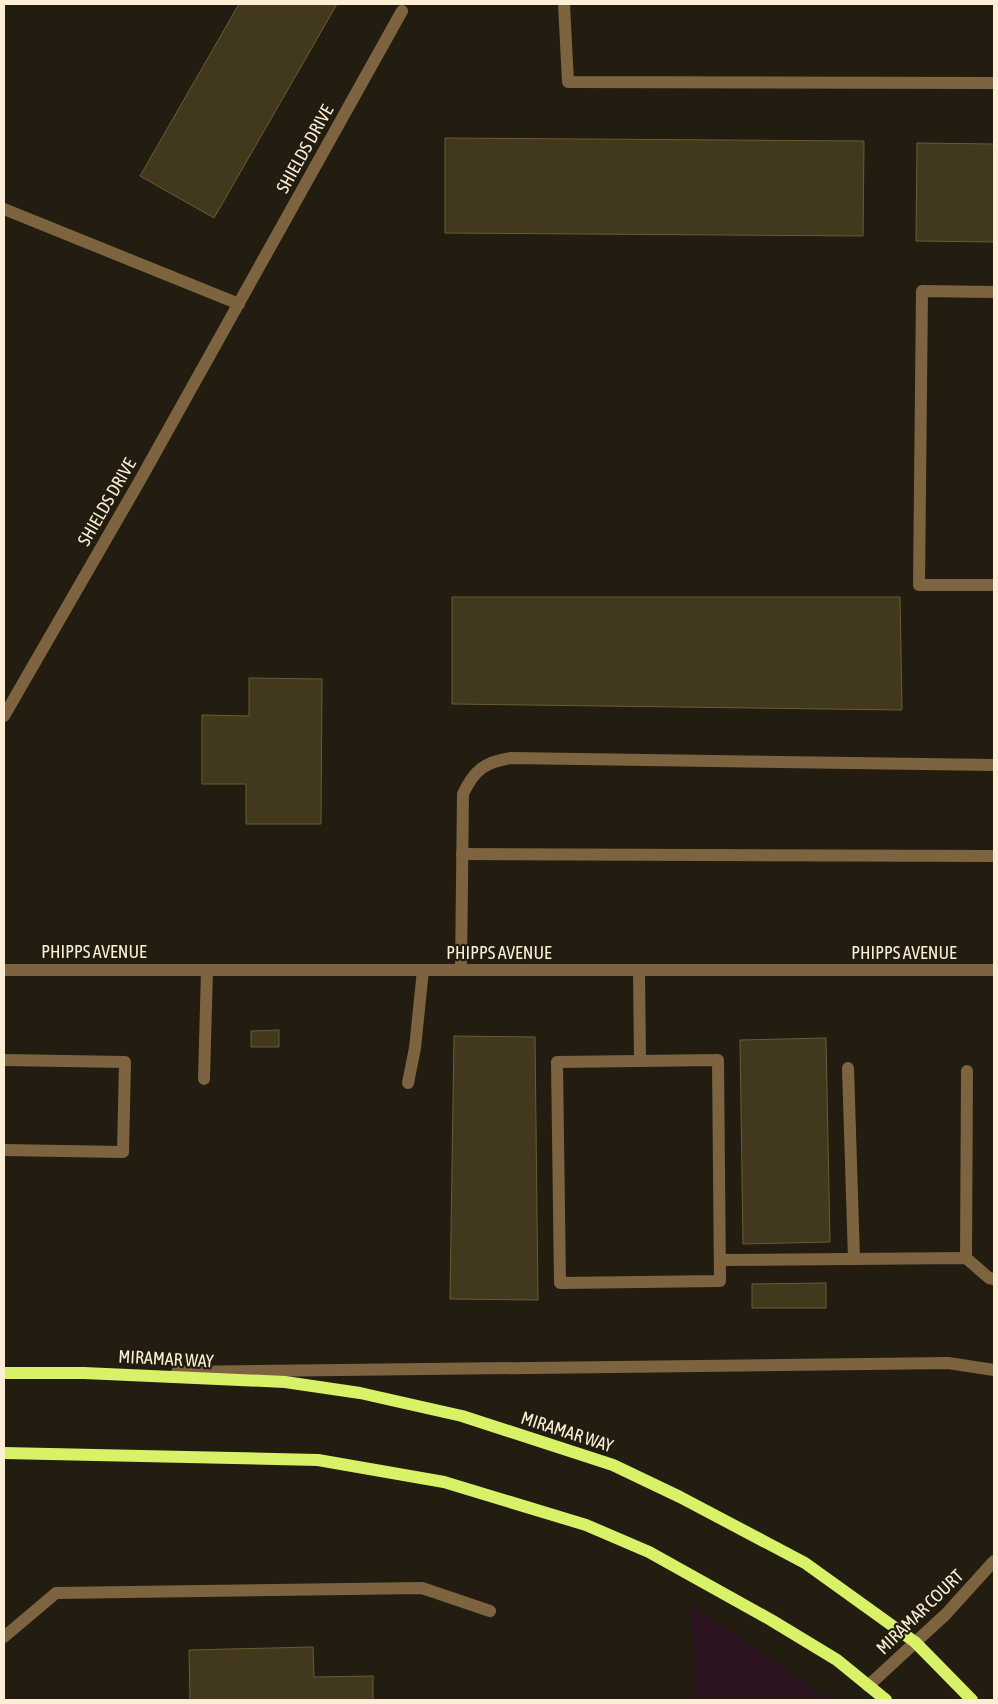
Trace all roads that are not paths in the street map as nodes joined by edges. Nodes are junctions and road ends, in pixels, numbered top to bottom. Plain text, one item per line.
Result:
1 (564, 4) edge
2 (402, 11) dead end
3 (994, 83) edge
4 (4, 209) edge
5 (994, 292) edge
6 (239, 304) junction
7 (994, 585) edge
8 (4, 716) edge
9 (994, 765) edge
10 (462, 854) junction
11 (994, 856) edge
12 (4, 970) edge
13 (207, 970) junction
14 (423, 970) junction
15 (461, 970) junction
16 (639, 970) junction
17 (994, 970) edge
18 (4, 1060) edge
19 (640, 1062) junction
20 (848, 1068) dead end
21 (967, 1070) dead end
22 (204, 1078) dead end
23 (408, 1082) dead end
24 (4, 1150) edge
25 (966, 1258) junction
26 (854, 1259) junction
27 (720, 1260) junction
28 (994, 1278) edge
29 (994, 1370) edge
30 (4, 1373) edge
31 (84, 1373) junction
32 (4, 1453) edge
33 (994, 1561) edge
34 (490, 1611) dead end
35 (4, 1638) edge
36 (915, 1642) junction
37 (868, 1686) junction
38 (886, 1700) edge
39 (972, 1700) edge

1 - 3 street
2 - 6 street, SHIELDS DRIVE
4 - 6 street
5 - 7 street
6 - 8 street, SHIELDS DRIVE
9 - 10 street
10 - 11 street
10 - 15 street
12 - 13 street, PHIPPS AVENUE
13 - 14 street, PHIPPS AVENUE
13 - 22 street
14 - 15 street, PHIPPS AVENUE
14 - 23 street
15 - 16 street, PHIPPS AVENUE
16 - 17 street, PHIPPS AVENUE
16 - 19 street
18 - 24 street
19 - 27 street
19 - 27 street
20 - 26 street
21 - 25 street
25 - 26 street
25 - 28 street
26 - 27 street
29 - 31 street, MIRAMAR WAY
30 - 31 main road, MIRAMAR WAY
31 - 36 main road, MIRAMAR WAY
32 - 37 main road
33 - 36 street, MIRAMAR COURT
34 - 35 street
36 - 37 street, MIRAMAR COURT
36 - 39 main road, MIRAMAR WAY
37 - 38 main road

